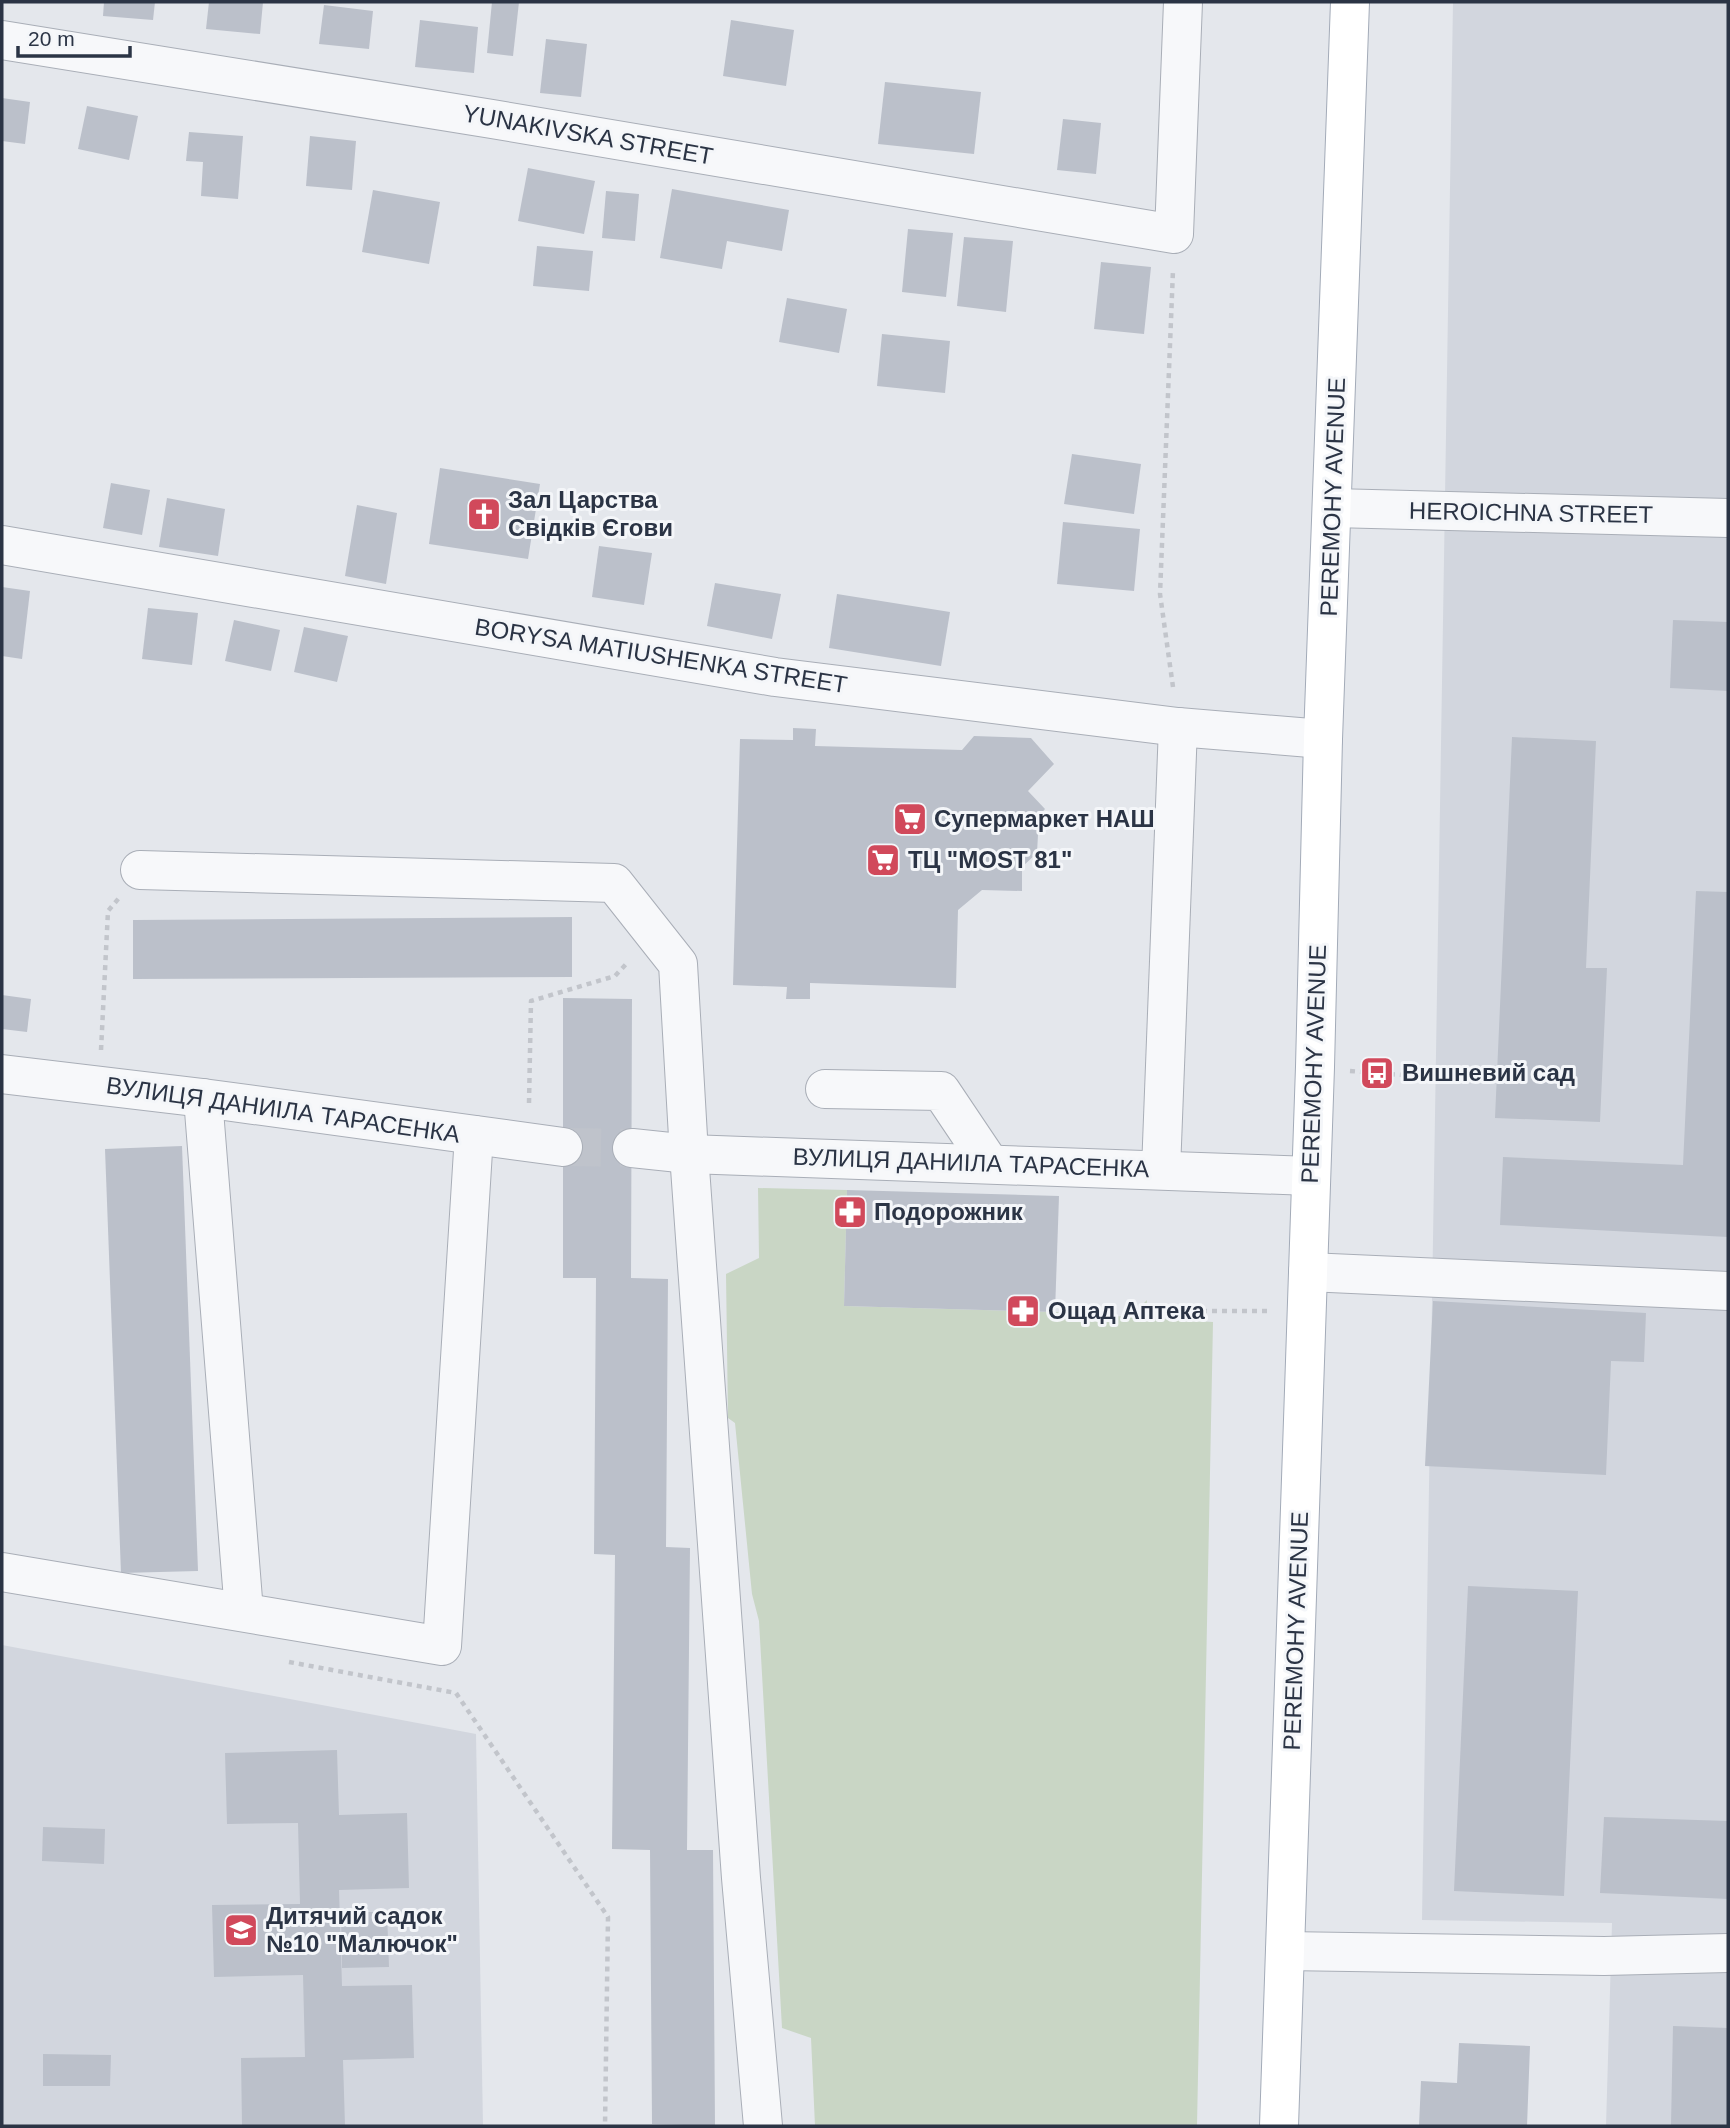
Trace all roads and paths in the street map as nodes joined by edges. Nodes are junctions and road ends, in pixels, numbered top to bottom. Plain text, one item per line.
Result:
1 (1183, 2) edge
2 (1350, 2) edge
3 (2, 40) edge
4 (1174, 234) junction
5 (1333, 508) junction
6 (1728, 518) edge
7 (2, 545) edge
8 (1178, 727) junction
9 (1323, 740) junction
10 (140, 870) joint
11 (654, 934) junction
12 (1315, 1067) junction
13 (2, 1074) edge
14 (1403, 1076) dead end
15 (100, 1086) junction
16 (825, 1088) dead end
17 (203, 1098) junction
18 (474, 1135) junction
19 (546, 1145) joint
20 (632, 1148) tunnel mouth
21 (689, 1154) junction
22 (990, 1164) junction
23 (1161, 1170) junction
24 (1311, 1176) junction
25 (1308, 1272) junction
26 (1728, 1291) edge
27 (1172, 1311) dead end
28 (1306, 1312) junction
29 (2, 1572) edge
30 (244, 1612) junction
31 (277, 1660) dead end
32 (1285, 1951) junction
33 (1728, 1954) edge
34 (605, 2126) edge
35 (763, 2126) edge
36 (1279, 2126) edge

1 - 4 street
2 - 5 main road, PEREMOHY AVENUE
3 - 4 street, YUNAKIVSKA STREET
4 - 8 path
5 - 6 street, HEROICHNA STREET
5 - 9 main road, PEREMOHY AVENUE
7 - 8 street, BORYSA MATIUSHENKA STREET
8 - 9 street, BORYSA MATIUSHENKA STREET
8 - 23 street
9 - 12 main road, PEREMOHY AVENUE
10 - 11 street
10 - 15 path
11 - 19 path
11 - 21 street
12 - 14 path
12 - 24 main road, PEREMOHY AVENUE
13 - 15 street, ВУЛИЦЯ ДАНИІЛА ТАРАСЕНКА
15 - 17 street, ВУЛИЦЯ ДАНИІЛА ТАРАСЕНКА
16 - 22 street
17 - 18 street, ВУЛИЦЯ ДАНИІЛА ТАРАСЕНКА
17 - 30 street
18 - 19 street, ВУЛИЦЯ ДАНИІЛА ТАРАСЕНКА
18 - 30 street
20 - 21 street, ВУЛИЦЯ ДАНИІЛА ТАРАСЕНКА
21 - 22 street, ВУЛИЦЯ ДАНИІЛА ТАРАСЕНКА
21 - 35 street
22 - 23 street, ВУЛИЦЯ ДАНИІЛА ТАРАСЕНКА
23 - 24 street, ВУЛИЦЯ ДАНИІЛА ТАРАСЕНКА
24 - 25 main road, PEREMOHY AVENUE
25 - 26 street
25 - 28 main road, PEREMOHY AVENUE
27 - 28 path
28 - 32 main road, PEREMOHY AVENUE
29 - 30 street
31 - 34 path
32 - 33 street
32 - 36 main road, PEREMOHY AVENUE

